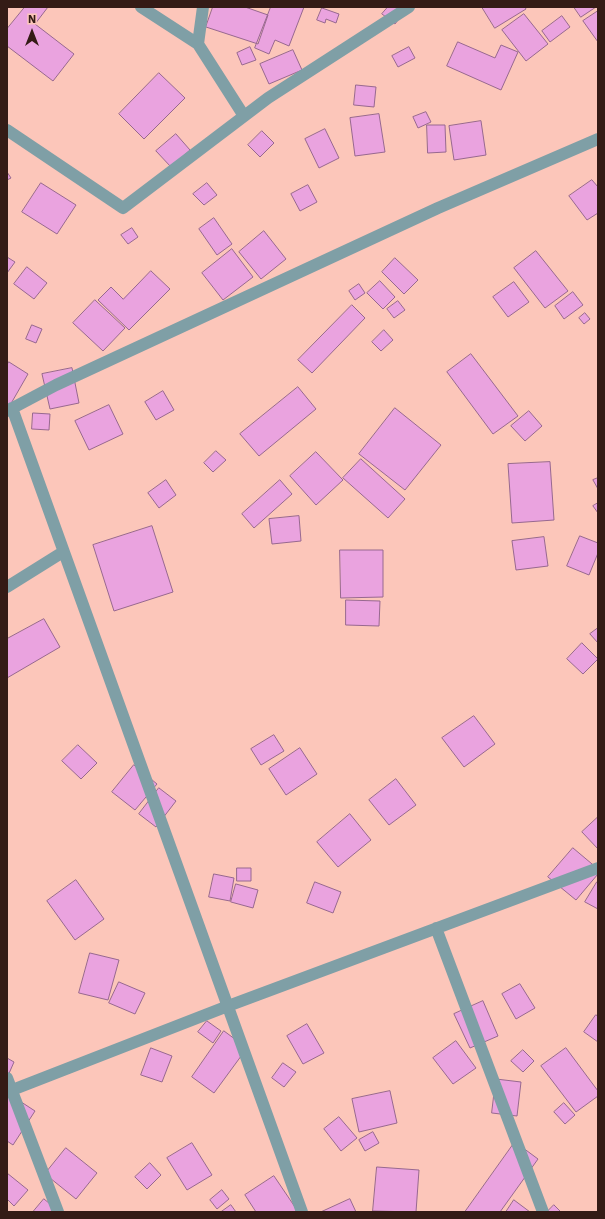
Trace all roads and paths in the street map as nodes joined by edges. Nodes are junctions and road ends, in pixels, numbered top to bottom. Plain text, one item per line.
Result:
1 (141, 7) edge
2 (203, 7) edge
3 (409, 7) edge
4 (198, 44) junction
5 (244, 116) junction
6 (7, 130) edge
7 (598, 139) edge
8 (10, 410) edge
9 (63, 552) junction
10 (7, 587) edge
11 (598, 868) edge
12 (436, 928) junction
13 (228, 1006) junction
14 (7, 1078) edge
15 (9, 1091) edge
16 (58, 1212) edge
17 (302, 1212) edge
18 (542, 1212) edge

1 - 4 street
2 - 4 street
3 - 5 street
4 - 5 street
5 - 6 street
7 - 8 street
8 - 9 street
9 - 10 street
9 - 13 street
11 - 12 street
12 - 13 street
12 - 18 street
13 - 15 street
13 - 17 street
14 - 15 street
15 - 16 street

